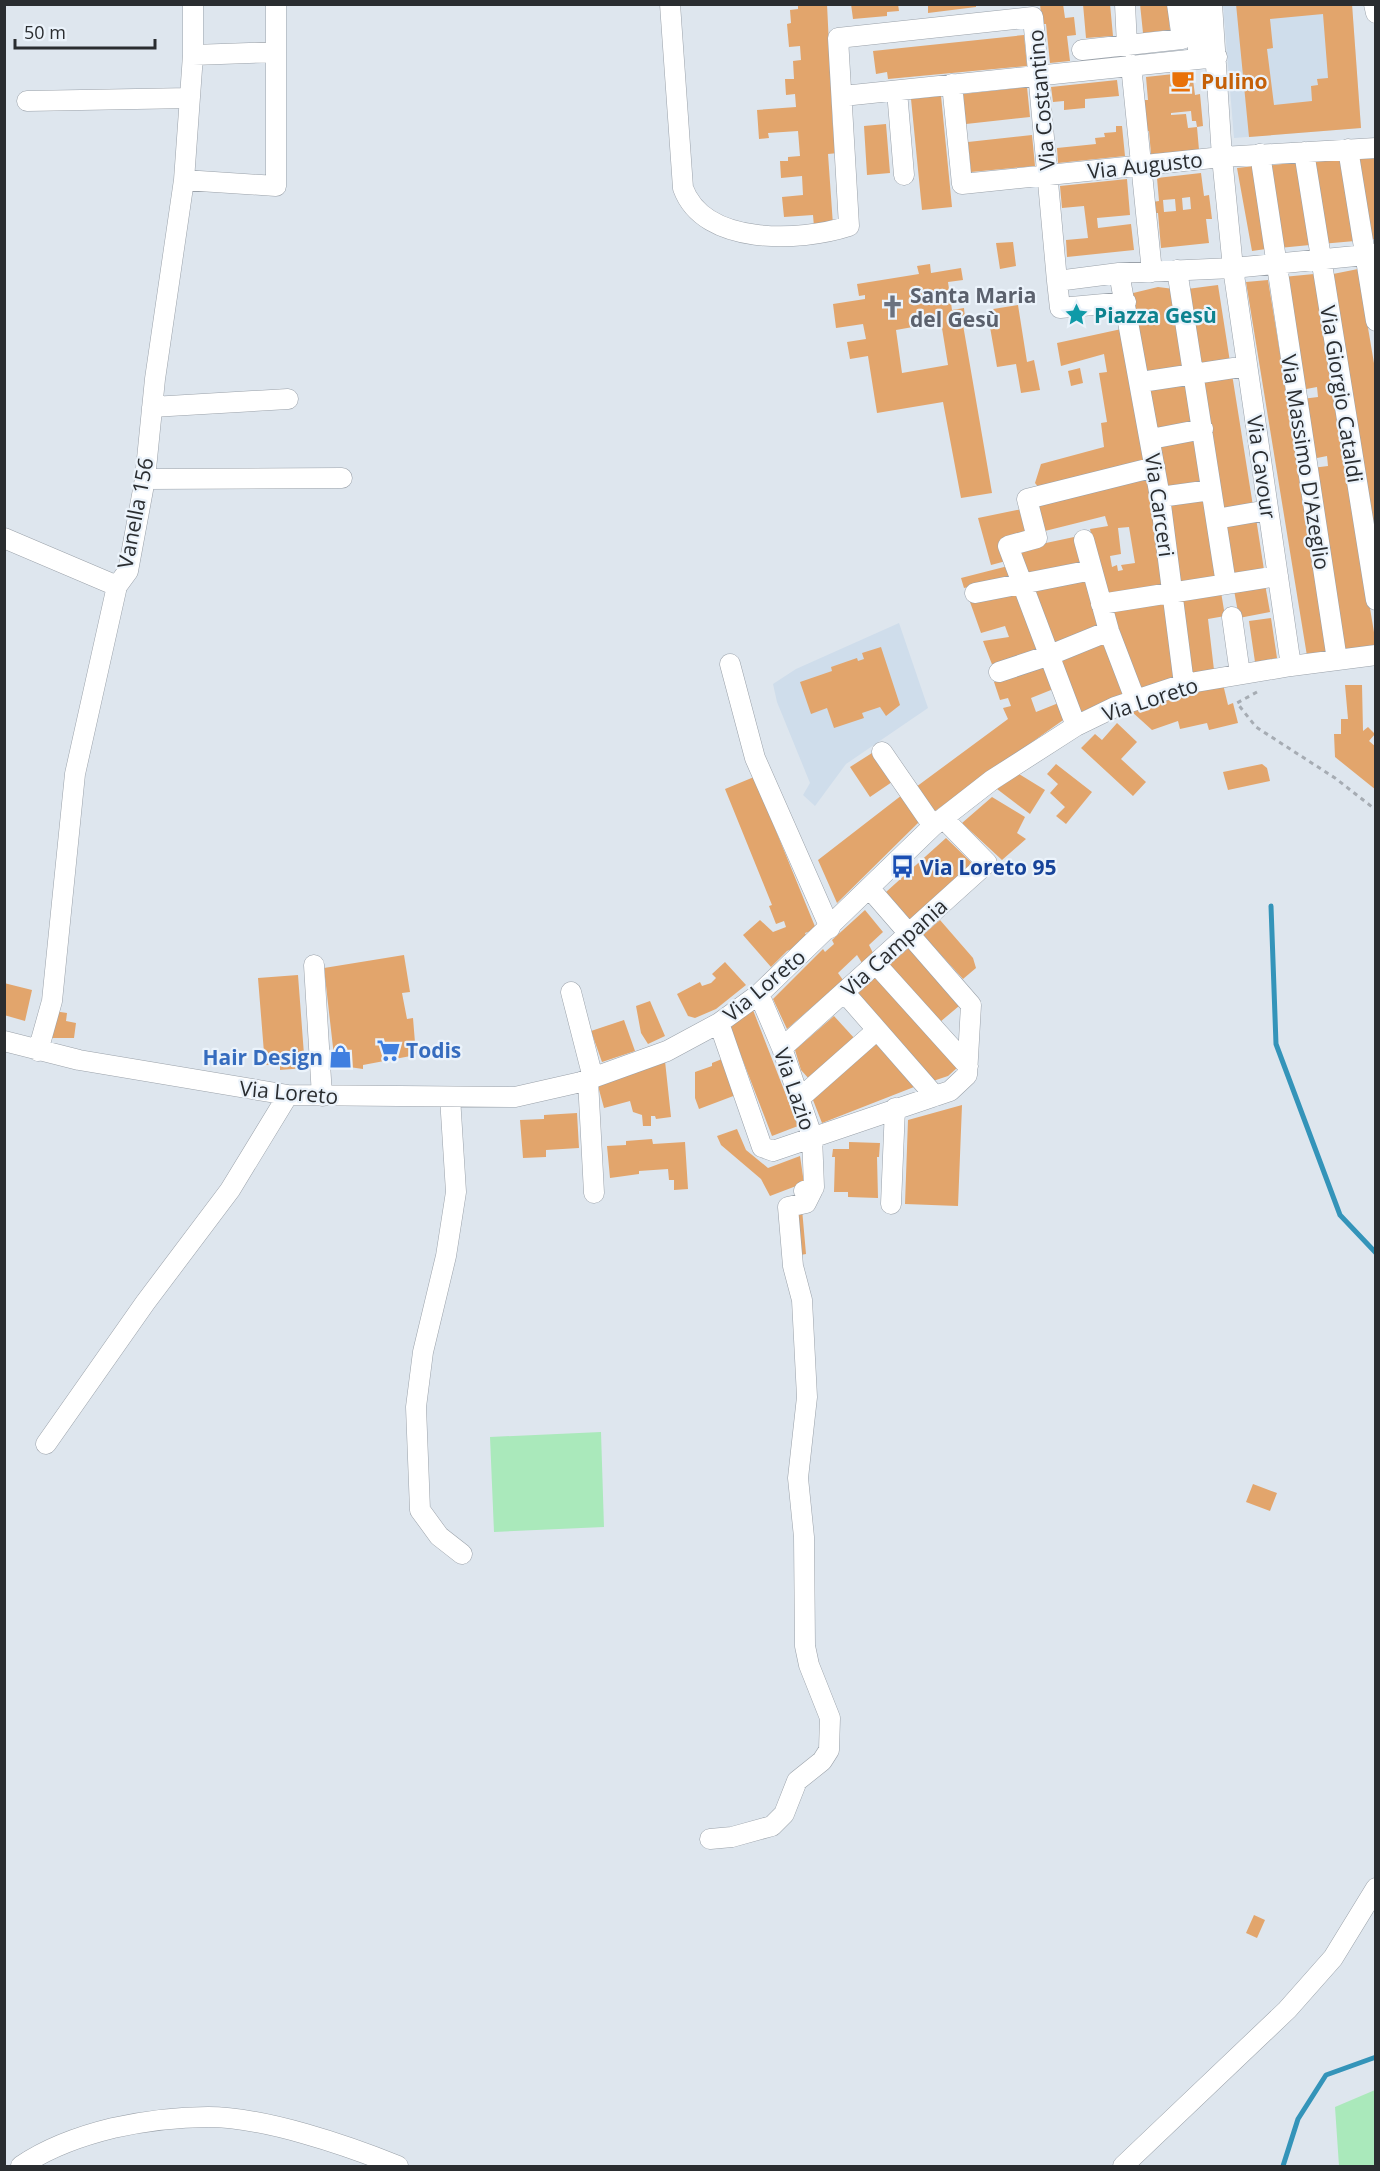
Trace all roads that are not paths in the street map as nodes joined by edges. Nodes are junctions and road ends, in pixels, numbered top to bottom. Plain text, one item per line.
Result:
1 (193, 4) edge
2 (276, 4) edge
3 (670, 4) edge
4 (1125, 4) edge
5 (1177, 4) edge
6 (1193, 4) edge
7 (1212, 4) edge
8 (1374, 4) edge
9 (1376, 13) edge
10 (1082, 50) dead end
11 (276, 52) junction
12 (193, 55) junction
13 (1129, 56) junction
14 (1208, 58) junction
15 (1039, 75) junction
16 (952, 84) junction
17 (897, 91) junction
18 (843, 96) junction
19 (190, 98) junction
20 (27, 101) dead end
21 (1376, 148) edge
22 (1348, 149) junction
23 (1305, 152) junction
24 (1260, 154) junction
25 (1222, 157) junction
26 (1141, 166) junction
27 (904, 176) dead end
28 (1048, 176) junction
29 (184, 180) junction
30 (1370, 255) edge
31 (1320, 260) junction
32 (1275, 264) junction
33 (1233, 268) junction
34 (1178, 270) junction
35 (1152, 272) junction
36 (1125, 273) junction
37 (1057, 281) junction
38 (1126, 302) junction
39 (1376, 321) edge
40 (1247, 366) junction
41 (1194, 375) junction
42 (1141, 382) junction
43 (288, 399) dead end
44 (152, 407) junction
45 (1203, 429) junction
46 (1151, 439) junction
47 (1155, 467) junction
48 (342, 478) dead end
49 (145, 479) junction
50 (1211, 490) junction
51 (1160, 497) junction
52 (1268, 510) junction
53 (1216, 519) junction
54 (4, 538) edge
55 (1084, 540) dead end
56 (1092, 570) junction
57 (1278, 576) junction
58 (1023, 584) junction
59 (1226, 584) junction
60 (117, 586) junction
61 (1172, 592) junction
62 (975, 593) dead end
63 (1376, 600) edge
64 (1101, 604) junction
65 (1232, 617) dead end
66 (1109, 632) junction
67 (1376, 655) edge
68 (1050, 656) junction
69 (1337, 660) junction
70 (730, 664) dead end
71 (1292, 666) junction
72 (999, 672) dead end
73 (1240, 674) junction
74 (1184, 684) junction
75 (1135, 699) junction
76 (1076, 726) junction
77 (882, 752) dead end
78 (938, 822) junction
79 (870, 889) junction
80 (830, 928) junction
81 (909, 934) junction
82 (876, 963) junction
83 (314, 965) dead end
84 (571, 992) dead end
85 (844, 992) junction
86 (759, 994) junction
87 (719, 1023) junction
88 (877, 1030) junction
89 (4, 1041) edge
90 (782, 1048) junction
91 (38, 1051) junction
92 (968, 1066) junction
93 (590, 1079) junction
94 (288, 1095) junction
95 (935, 1095) junction
96 (322, 1096) junction
97 (450, 1096) junction
98 (800, 1098) junction
99 (895, 1108) junction
100 (812, 1137) junction
101 (814, 1187) junction
102 (594, 1193) dead end
103 (780, 1200) dead end
104 (891, 1204) dead end
105 (46, 1444) dead end
106 (462, 1554) dead end
107 (710, 1839) dead end
108 (1376, 1888) edge
109 (1129, 2165) edge
110 (21, 2166) edge
111 (398, 2166) edge

1 - 12 street, Vanella 156
2 - 11 street
3 - 18 street
4 - 13 street
5 - 13 street
6 - 14 street
7 - 14 street
8 - 9 street
10 - 13 street
11 - 12 street
11 - 29 street
12 - 19 street, Vanella 156
13 - 14 street
13 - 15 street
13 - 26 street
14 - 25 street, Via Cavour
15 - 16 street
15 - 18 street, Via Costantino
15 - 28 street, Via Costantino
16 - 17 street
16 - 28 street, Via Augusto
17 - 18 street
17 - 27 street
19 - 20 street
19 - 29 street, Vanella 156
21 - 22 street, Via Augusto
22 - 23 street, Via Augusto
22 - 30 street
23 - 24 street, Via Augusto
23 - 31 street, Via Giorgio Cataldi
24 - 25 street, Via Augusto
24 - 32 street, Via Massimo D'Azeglio
25 - 26 street, Via Augusto
25 - 33 street, Via Cavour
26 - 28 street, Via Augusto
26 - 35 street
28 - 37 street, Via Costantino
29 - 44 street, Vanella 156
30 - 31 street
30 - 39 street
31 - 32 street
31 - 63 street, Via Giorgio Cataldi
32 - 33 street
32 - 69 street, Via Massimo D'Azeglio
33 - 34 street
33 - 40 street, Via Cavour
34 - 35 street
34 - 41 street
35 - 36 street
36 - 37 street
36 - 38 street, Via Carceri
37 - 38 street, Via Costantino
38 - 42 street, Via Carceri
40 - 41 street
40 - 52 street, Via Cavour
41 - 42 street
41 - 45 street
42 - 46 street, Via Carceri
43 - 44 street
44 - 49 street, Vanella 156
45 - 46 street
45 - 50 street
46 - 47 street, Via Carceri
47 - 51 street, Via Carceri
47 - 58 street
48 - 49 street
49 - 60 street, Vanella 156
50 - 51 street
50 - 53 street
51 - 61 street, Via Carceri
52 - 53 street
52 - 57 street, Via Cavour
53 - 59 street
54 - 60 street
55 - 56 street
56 - 58 street
56 - 64 street
57 - 59 street
57 - 71 street, Via Cavour
58 - 62 street
58 - 68 street
59 - 61 street
60 - 91 street, Vanella 156
61 - 64 street
61 - 74 street, Via Carceri
64 - 66 street
65 - 73 street
66 - 68 street
66 - 75 street
67 - 69 street, Via Loreto
68 - 72 street
68 - 76 street
69 - 71 street, Via Loreto
70 - 80 street
71 - 73 street, Via Loreto
73 - 74 street, Via Loreto
74 - 75 street, Via Loreto
75 - 76 street, Via Loreto
76 - 78 street, Via Loreto
77 - 78 street
78 - 79 street, Via Loreto
78 - 81 street, Via Campania
79 - 80 street, Via Loreto
79 - 81 street
80 - 86 street, Via Loreto
81 - 82 street, Via Campania
81 - 92 street
82 - 85 street, Via Campania
82 - 92 street
83 - 96 street
84 - 93 street
85 - 88 street
85 - 90 street, Via Campania
86 - 87 street, Via Loreto
86 - 90 street, Via Lazio
87 - 93 street, Via Loreto
87 - 100 street
88 - 95 street
88 - 98 street
89 - 91 street, Via Loreto
90 - 98 street, Via Lazio
91 - 94 street, Via Loreto
92 - 95 street
93 - 97 street, Via Loreto
93 - 102 street
94 - 96 street, Via Loreto
94 - 105 street
95 - 99 street
96 - 97 street, Via Loreto
97 - 106 street
98 - 100 street, Via Lazio
99 - 100 street
99 - 104 street
100 - 101 street, Via Lazio
101 - 103 street
101 - 107 street
108 - 109 street
110 - 111 street

